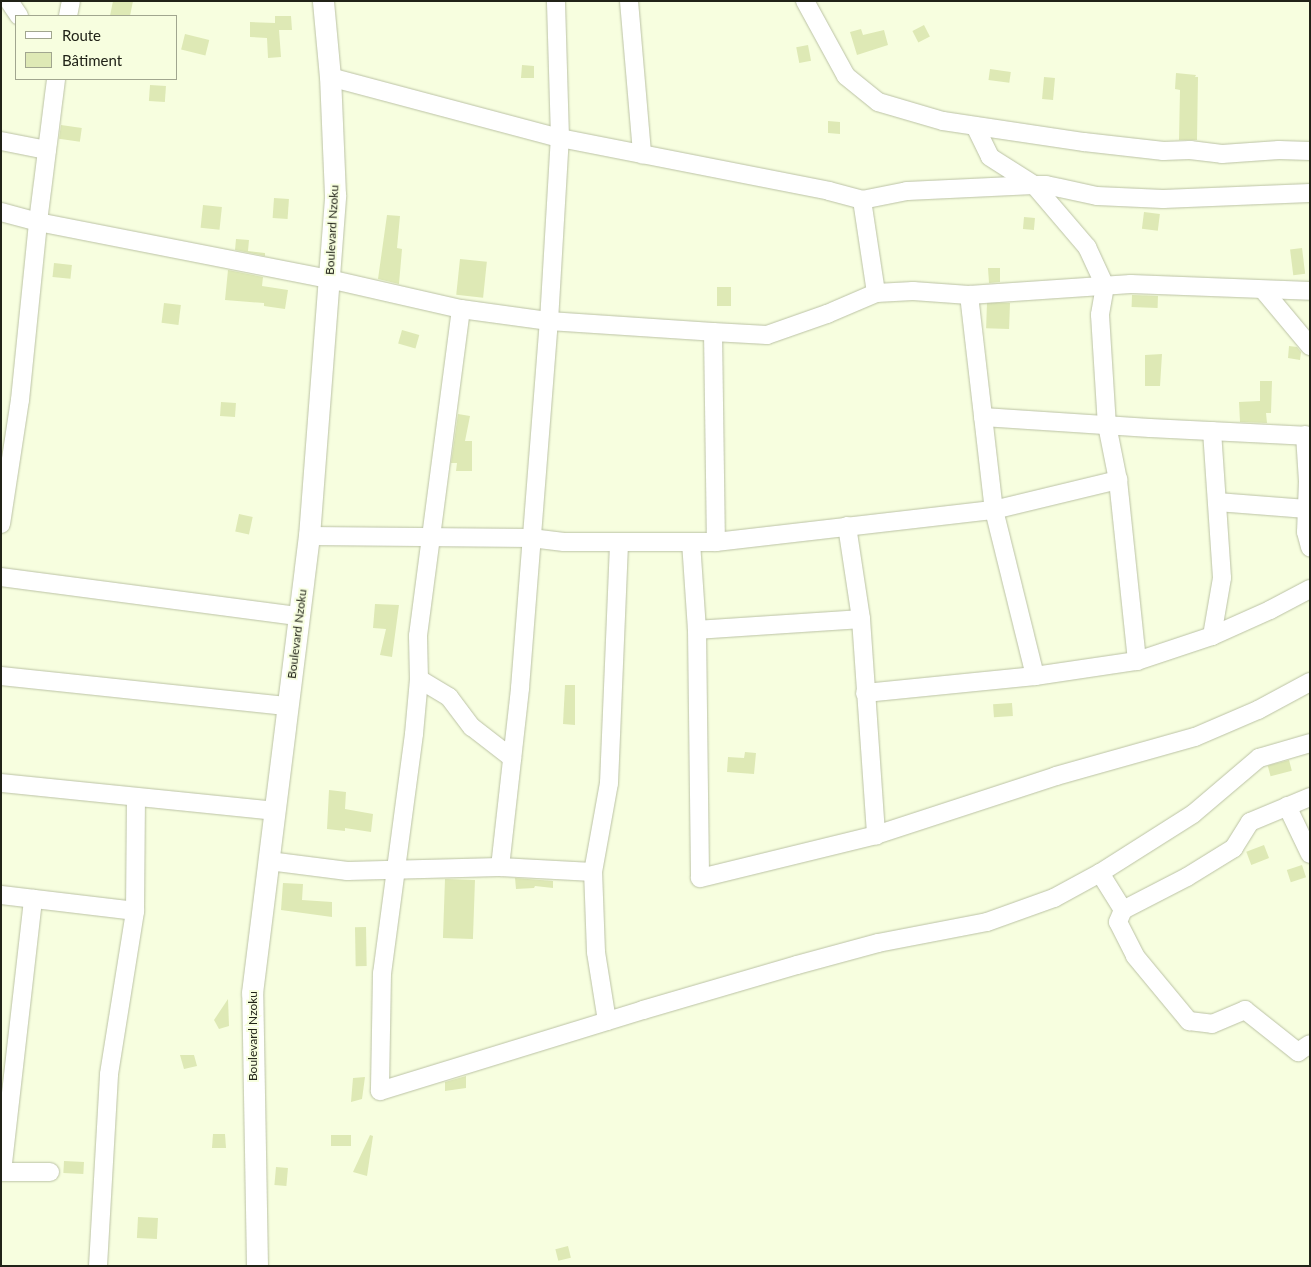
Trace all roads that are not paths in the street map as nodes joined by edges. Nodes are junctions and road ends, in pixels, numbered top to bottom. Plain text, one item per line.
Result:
1 (9, 1) edge
2 (71, 1) edge
3 (323, 1) edge
4 (556, 1) edge
5 (629, 1) edge
6 (805, 1) edge
7 (18, 15) edge
8 (68, 15) edge
9 (330, 77) junction
10 (56, 80) edge
11 (975, 126) junction
12 (560, 138) junction
13 (1, 141) edge
14 (47, 150) junction
15 (1310, 151) edge
16 (642, 154) junction
17 (1034, 185) junction
18 (1310, 193) edge
19 (862, 200) junction
20 (1, 212) edge
21 (38, 222) junction
22 (329, 279) junction
23 (1105, 286) junction
24 (1264, 290) junction
25 (1310, 291) edge
26 (876, 293) junction
27 (968, 296) junction
28 (461, 309) junction
29 (549, 321) junction
30 (713, 332) junction
31 (1310, 346) edge
32 (983, 417) junction
33 (1107, 425) junction
34 (1212, 431) junction
35 (1307, 436) edge
36 (1118, 480) junction
37 (1309, 482) edge
38 (1217, 502) junction
39 (1307, 509) junction
40 (994, 510) junction
41 (1, 524) edge
42 (847, 526) junction
43 (310, 536) junction
44 (431, 537) junction
45 (532, 538) junction
46 (620, 542) junction
47 (691, 542) junction
48 (716, 542) junction
49 (1310, 547) edge
50 (1, 577) edge
51 (1310, 589) edge
52 (299, 616) junction
53 (861, 619) junction
54 (697, 630) junction
55 (1212, 636) junction
56 (1137, 661) junction
57 (1, 676) edge
58 (1035, 676) junction
59 (419, 679) junction
60 (1310, 682) edge
61 (865, 693) junction
62 (288, 706) junction
63 (1310, 743) edge
64 (512, 758) junction
65 (1, 783) edge
66 (1310, 796) edge
67 (136, 797) junction
68 (1287, 806) junction
69 (275, 811) junction
70 (876, 835) junction
71 (1310, 854) edge
72 (268, 861) junction
73 (500, 867) junction
74 (396, 870) junction
75 (593, 872) junction
76 (1100, 873) junction
77 (1, 895) edge
78 (33, 899) junction
79 (1124, 910) junction
80 (135, 911) junction
81 (607, 1021) junction
82 (1310, 1044) edge
83 (1, 1172) edge
84 (50, 1172) dead end
85 (253, 1265) edge
86 (98, 1266) edge

1 - 7 street
2 - 8 street
3 - 9 street, Boulevard Nzoku
4 - 12 street
5 - 16 street
6 - 11 street
9 - 12 street
9 - 22 street, Boulevard Nzoku
10 - 14 street
11 - 15 street
11 - 17 street
12 - 16 street
12 - 29 street
13 - 14 street
14 - 21 street
16 - 19 street
17 - 18 street
17 - 19 street
17 - 23 street
19 - 26 street
20 - 21 street
21 - 22 street
21 - 41 street
22 - 28 street
22 - 43 street, Boulevard Nzoku
23 - 24 street
23 - 27 street
23 - 33 street
24 - 25 street
24 - 31 street
26 - 27 street
26 - 30 street
27 - 32 street
28 - 29 street
28 - 44 street
29 - 30 street
29 - 45 street
30 - 48 street
32 - 33 street
32 - 40 street
33 - 34 street
33 - 36 street
34 - 35 street
34 - 38 street
35 - 37 street
36 - 40 street
36 - 56 street
37 - 39 street
38 - 39 street
38 - 55 street
39 - 49 street
40 - 42 street
40 - 58 street
42 - 48 street
42 - 53 street
43 - 44 street
43 - 52 street, Boulevard Nzoku
44 - 45 street
44 - 59 street
45 - 46 street
45 - 64 street
46 - 47 street
46 - 75 street
47 - 48 street
47 - 54 street
50 - 52 street
51 - 55 street
52 - 62 street, Boulevard Nzoku
53 - 54 street
53 - 61 street
54 - 70 street
55 - 56 street
56 - 58 street
57 - 62 street
58 - 61 street
59 - 64 street
59 - 74 street
60 - 70 street
61 - 70 street
62 - 69 street, Boulevard Nzoku
63 - 76 street
64 - 73 street
65 - 67 street
66 - 68 street
67 - 69 street
67 - 80 street
68 - 71 street
68 - 79 street
69 - 72 street, Boulevard Nzoku
72 - 74 street
72 - 85 street, Boulevard Nzoku
73 - 74 street
73 - 75 street
74 - 81 street
75 - 81 street
76 - 79 street
76 - 81 street
77 - 78 street
78 - 80 street
78 - 83 street
79 - 82 street
80 - 86 street
83 - 84 street

